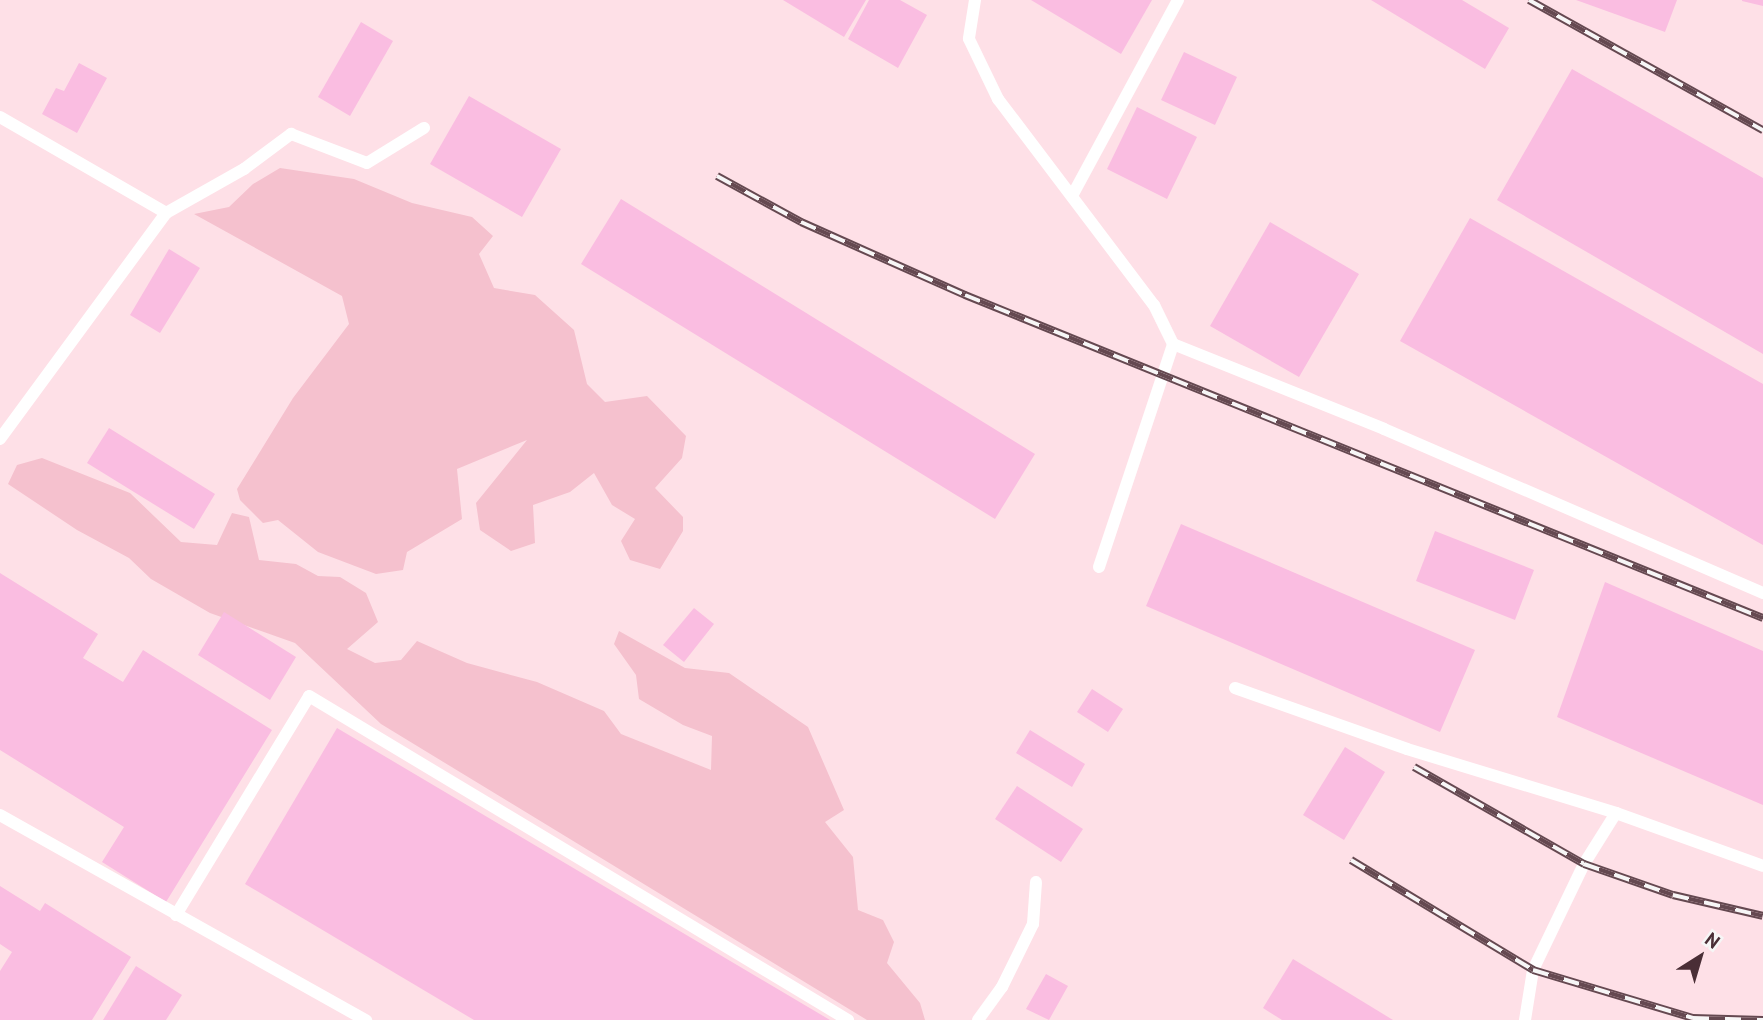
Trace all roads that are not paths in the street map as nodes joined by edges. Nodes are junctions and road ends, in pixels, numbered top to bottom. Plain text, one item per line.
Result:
1 (975, 0) edge
2 (1178, 0) edge
3 (0, 117) edge
4 (424, 128) dead end
5 (1072, 196) junction
6 (166, 213) junction
7 (1173, 344) junction
8 (0, 439) edge
9 (1099, 566) dead end
10 (1763, 593) edge
11 (1235, 688) dead end
12 (1616, 813) junction
13 (0, 815) edge
14 (1763, 866) edge
15 (1036, 882) dead end
16 (176, 915) junction
17 (366, 1020) edge
18 (848, 1020) edge
19 (978, 1020) edge
20 (1525, 1020) edge

1 - 5 lane
2 - 5 lane
3 - 6 lane
4 - 6 lane
5 - 7 lane
6 - 8 lane
7 - 9 lane
7 - 10 lane
11 - 12 lane
12 - 14 lane
12 - 20 lane
13 - 16 lane
15 - 19 lane
16 - 17 lane
16 - 18 lane

